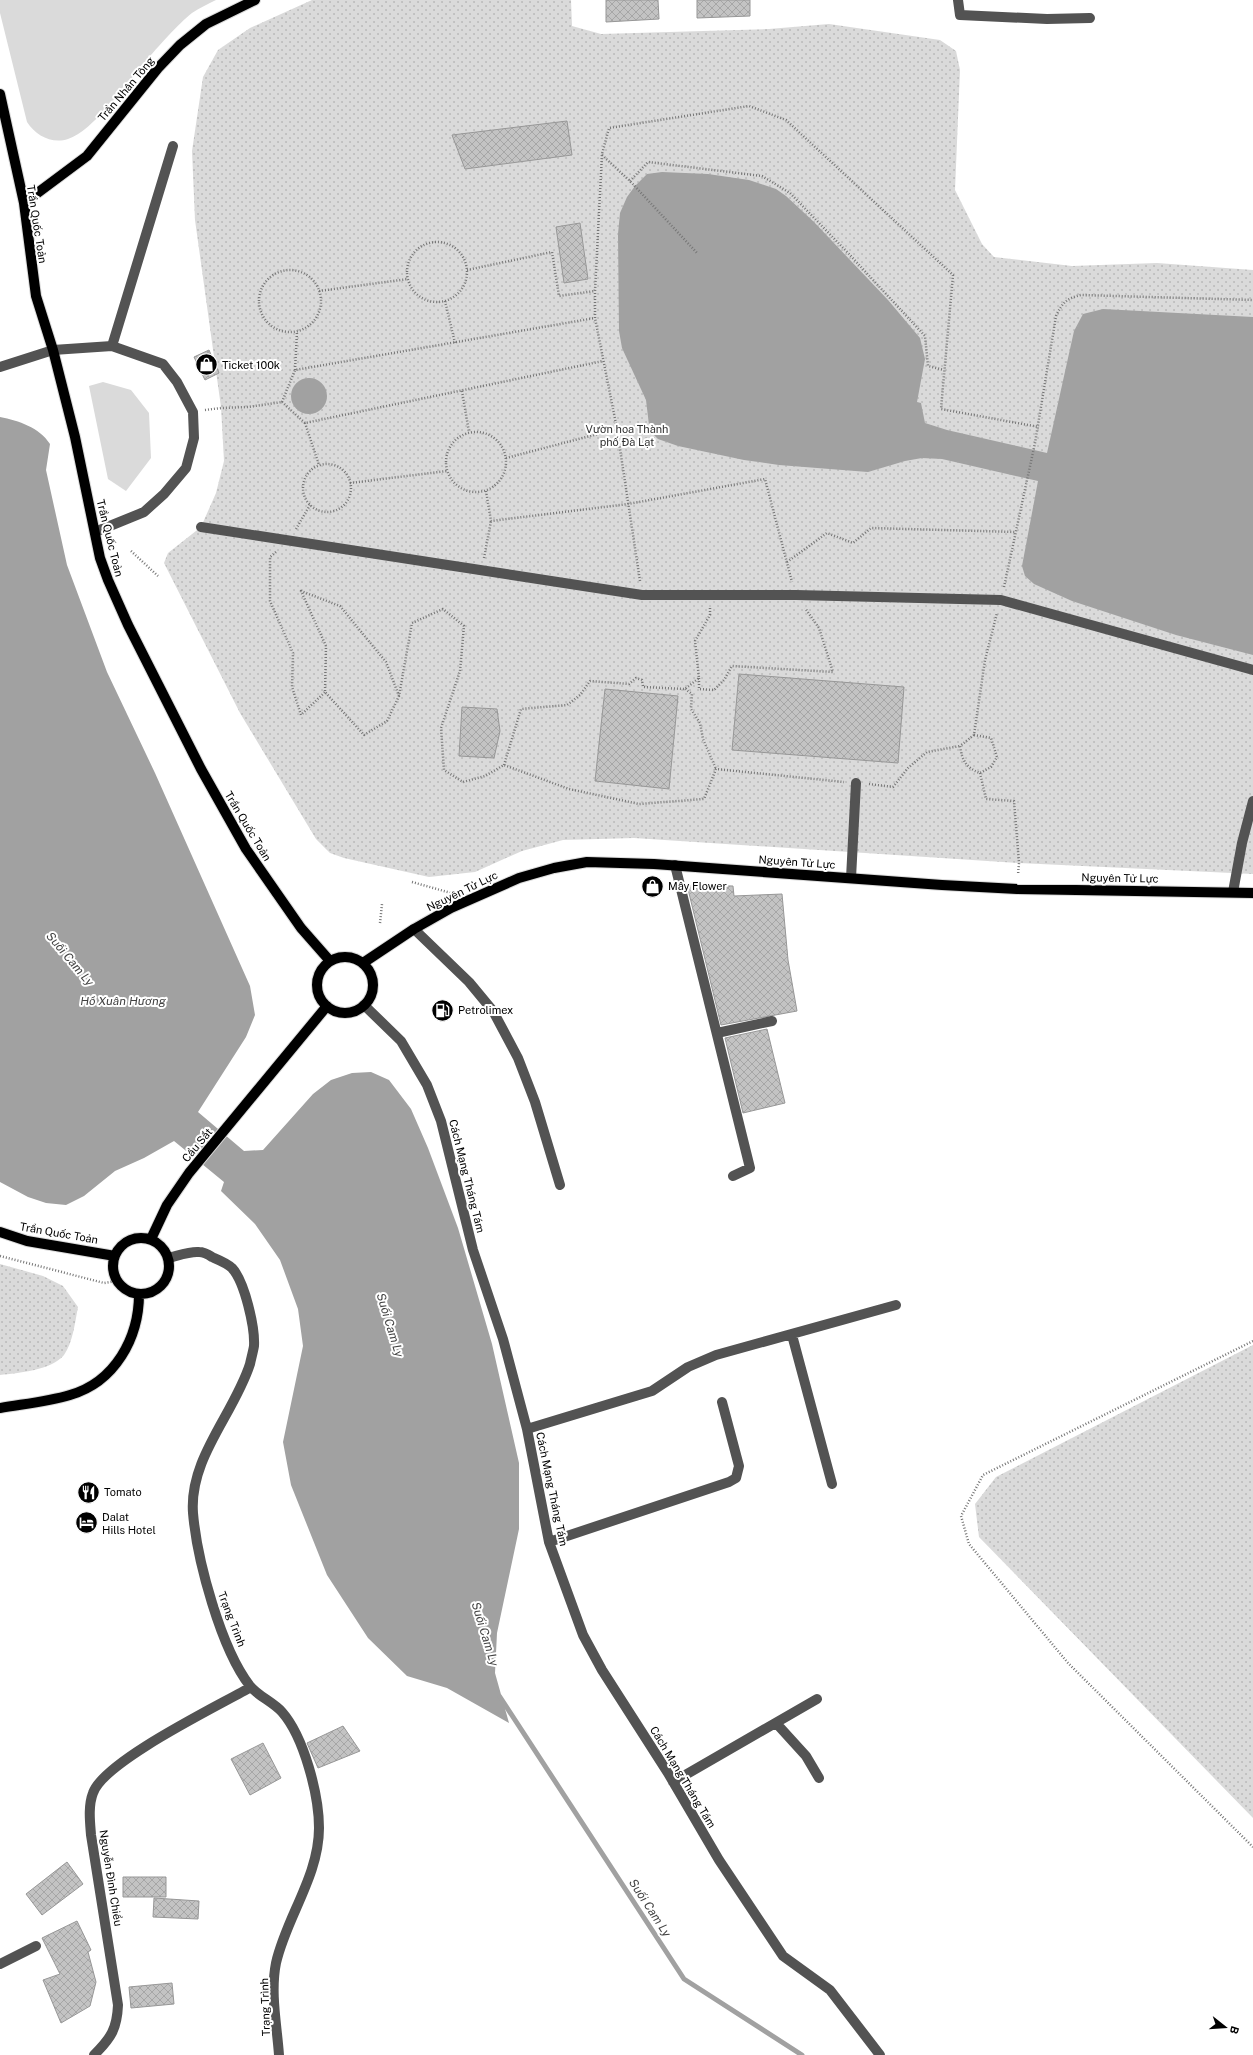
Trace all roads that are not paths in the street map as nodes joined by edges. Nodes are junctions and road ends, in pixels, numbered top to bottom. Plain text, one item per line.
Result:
1 (255, 0) edge
2 (958, 0) edge
3 (1090, 18) dead end
4 (0, 94) edge
5 (173, 146) dead end
6 (24, 203) junction
7 (112, 346) junction
8 (53, 350) junction
9 (0, 367) edge
10 (201, 527) dead end
11 (95, 532) junction
12 (1253, 670) edge
13 (856, 783) road end
14 (1253, 801) edge
15 (675, 865) junction
16 (851, 878) junction
17 (1233, 892) junction
18 (1253, 893) edge
19 (414, 929) junction
20 (330, 961) junction
21 (362, 963) junction
22 (364, 1005) junction
23 (327, 1006) junction
24 (772, 1021) dead end
25 (717, 1033) junction
26 (733, 1176) dead end
27 (560, 1186) dead end
28 (0, 1232) edge
29 (151, 1239) junction
30 (115, 1256) junction
31 (168, 1258) junction
32 (139, 1294) junction
33 (896, 1305) dead end
34 (792, 1335) junction
35 (722, 1402) dead end
36 (0, 1408) edge
37 (527, 1429) junction
38 (832, 1484) dead end
39 (549, 1542) junction
40 (251, 1687) junction
41 (817, 1699) dead end
42 (776, 1723) junction
43 (819, 1778) dead end
44 (673, 1782) junction
45 (36, 1946) dead end
46 (0, 1964) edge
47 (94, 2055) edge
48 (279, 2055) edge
49 (880, 2055) edge

1 - 6 main road, Trần Nhân Tông
2 - 3 street
4 - 6 main road, Trần Quốc Toản
5 - 7 street
6 - 8 main road, Trần Quốc Toản
7 - 8 street
7 - 11 street
8 - 9 street
8 - 11 main road, Trần Quốc Toản
10 - 12 street
11 - 20 main road, Trần Quốc Toản
13 - 16 street
14 - 17 street
15 - 16 main road, Nguyên Tử Lực
15 - 19 main road, Nguyên Tử Lực
15 - 25 street
16 - 17 main road, Nguyên Tử Lực
17 - 18 main road, Nguyên Tử Lực
19 - 21 main road, Nguyên Tử Lực
19 - 27 street
20 - 21 main road
20 - 23 main road
21 - 22 main road
22 - 23 main road
22 - 37 street, Cách Mạng Tháng Tám
23 - 29 main road, Cầu Sắt
24 - 25 street
25 - 26 street
28 - 30 main road, Trần Quốc Toản
29 - 30 main road
29 - 31 main road
30 - 32 main road
31 - 32 main road
31 - 40 street, Trạng Trình
32 - 36 main road
33 - 34 street
34 - 37 street
34 - 38 street
35 - 39 street
37 - 39 street, Cách Mạng Tháng Tám
39 - 44 street, Cách Mạng Tháng Tám
40 - 47 street, Nguyễn Đình Chiểu
40 - 48 street, Trạng Trình
41 - 42 street
42 - 43 street
42 - 44 street
44 - 49 street, Cách Mạng Tháng Tám
45 - 46 street

